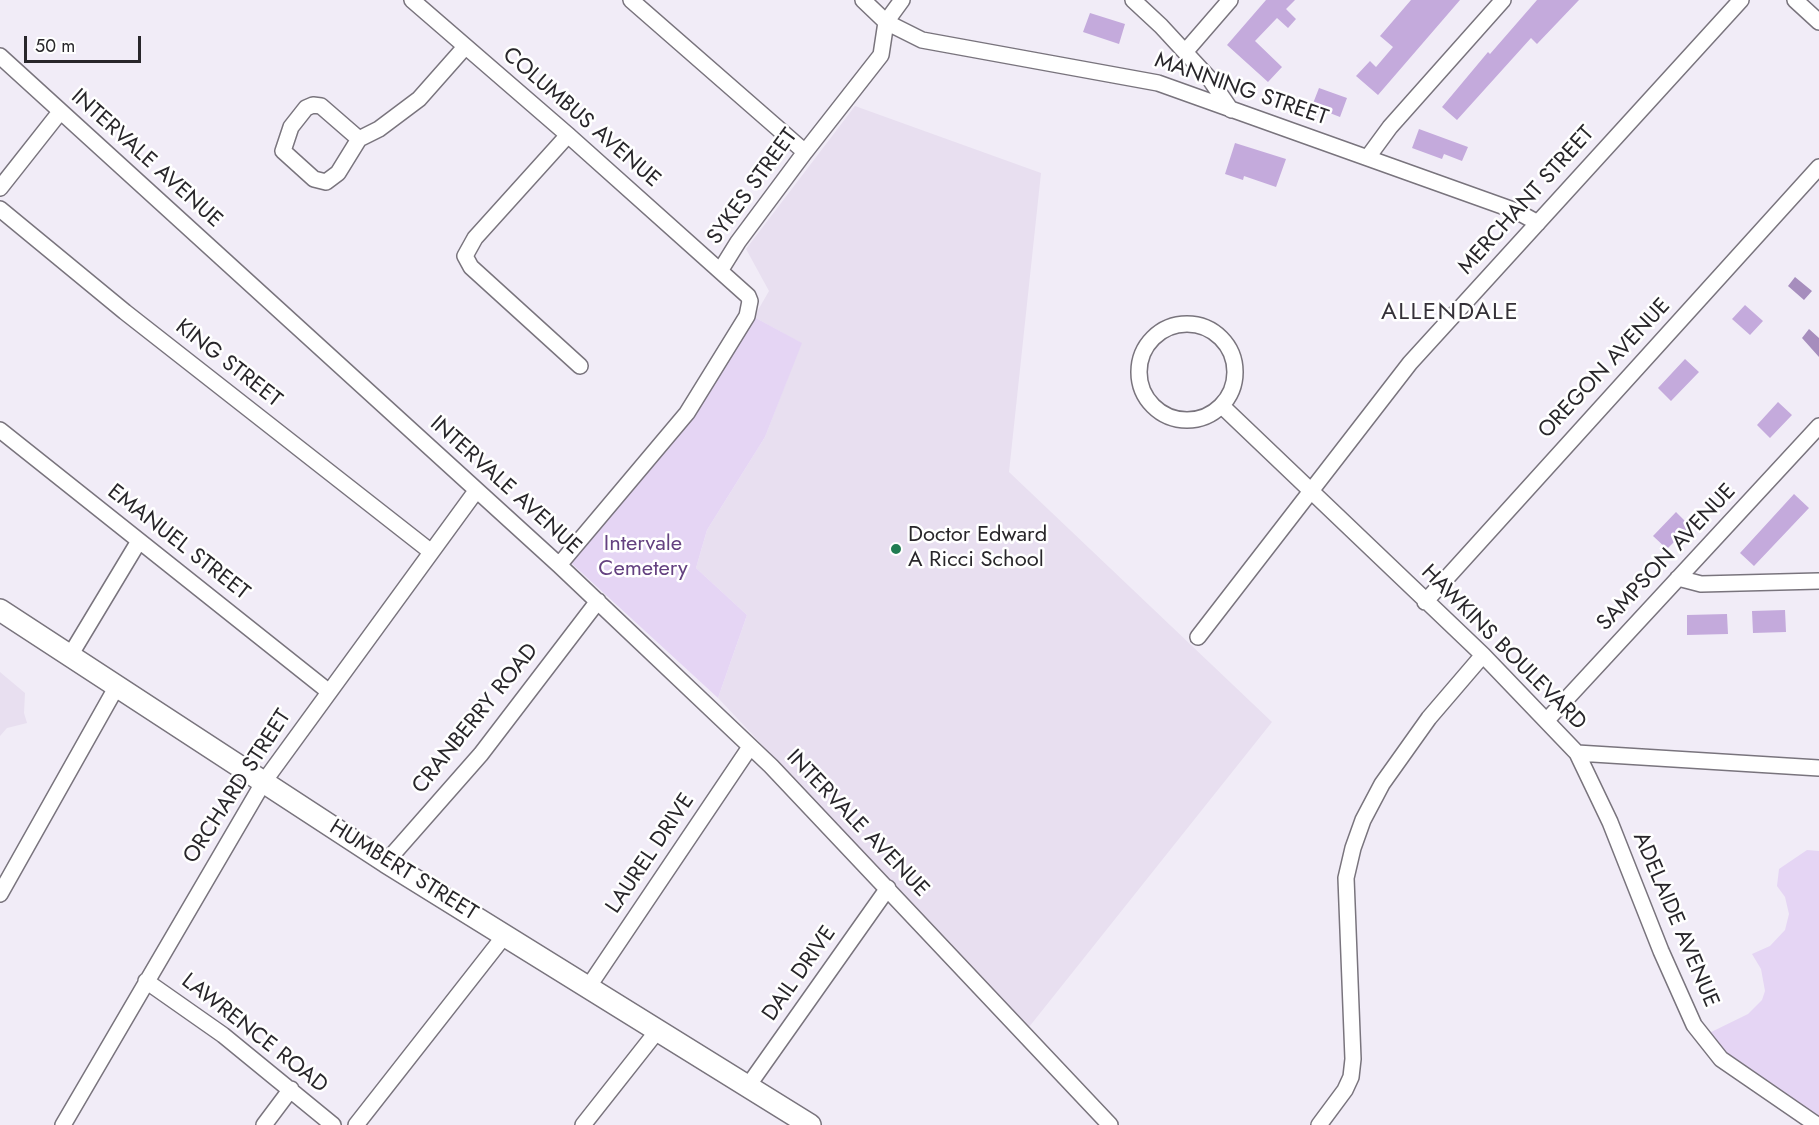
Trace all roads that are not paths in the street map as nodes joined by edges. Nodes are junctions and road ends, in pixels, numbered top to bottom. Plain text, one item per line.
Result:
1 (412, 0) edge
2 (631, 0) edge
3 (863, 0) edge
4 (902, 0) edge
5 (1133, 0) edge
6 (1230, 0) edge
7 (1503, 0) edge
8 (1741, 0) edge
9 (1795, 0) edge
10 (886, 22) junction
11 (1819, 22) edge
12 (465, 47) junction
13 (1185, 52) junction
14 (0, 56) edge
15 (1231, 110) junction
16 (60, 112) junction
17 (568, 135) junction
18 (359, 139) junction
19 (805, 152) junction
20 (1368, 157) junction
21 (1819, 167) edge
22 (0, 188) edge
23 (0, 209) edge
24 (1538, 223) junction
25 (720, 271) junction
26 (580, 366) dead end
27 (1222, 406) junction
28 (1819, 426) edge
29 (0, 430) edge
30 (476, 491) junction
31 (1309, 491) junction
32 (140, 541) junction
33 (430, 551) junction
34 (559, 565) junction
35 (1678, 578) junction
36 (1819, 581) edge
37 (598, 601) junction
38 (1425, 602) junction
39 (0, 610) edge
40 (1198, 638) dead end
41 (71, 654) junction
42 (1483, 655) junction
43 (117, 686) junction
44 (328, 691) junction
45 (1547, 720) junction
46 (750, 747) junction
47 (1577, 753) junction
48 (1819, 768) edge
49 (263, 783) junction
50 (386, 862) junction
51 (888, 888) junction
52 (0, 894) edge
53 (505, 935) junction
54 (146, 981) junction
55 (589, 986) junction
56 (658, 1030) junction
57 (748, 1086) junction
58 (291, 1089) junction
59 (63, 1125) edge
60 (264, 1125) edge
61 (333, 1125) edge
62 (356, 1125) edge
63 (583, 1125) edge
64 (810, 1125) edge
65 (1110, 1125) edge
66 (1319, 1125) edge
67 (1816, 1125) edge

1 - 12 street, COLUMBUS AVENUE
2 - 19 street
3 - 10 street, MANNING STREET
4 - 10 street, SYKES STREET
5 - 13 street
6 - 13 street
7 - 20 street
8 - 24 street, MERCHANT STREET
9 - 11 street
10 - 15 street, MANNING STREET
10 - 19 street, SYKES STREET
12 - 17 street, COLUMBUS AVENUE
12 - 18 street
13 - 15 street
14 - 16 street, INTERVALE AVENUE
15 - 20 street, MANNING STREET
16 - 22 street
16 - 30 street, INTERVALE AVENUE
17 - 25 street, COLUMBUS AVENUE
17 - 26 street
18 - 18 street
19 - 25 street, SYKES STREET
20 - 24 street, MANNING STREET
21 - 38 street, OREGON AVENUE
23 - 33 street, KING STREET
24 - 31 street, MERCHANT STREET
25 - 34 street, SYKES STREET
27 - 27 street
27 - 31 street, HAWKINS BOULEVARD
28 - 35 street, SAMPSON AVENUE
29 - 32 street, EMANUEL STREET
30 - 33 street, ORCHARD STREET
30 - 34 street, INTERVALE AVENUE
31 - 38 street, HAWKINS BOULEVARD
31 - 40 street, MERCHANT STREET
32 - 41 street
32 - 44 street, EMANUEL STREET
33 - 44 street, ORCHARD STREET
34 - 37 street, INTERVALE AVENUE
35 - 36 street
35 - 45 street, SAMPSON AVENUE
37 - 46 street, INTERVALE AVENUE
37 - 50 street, CRANBERRY ROAD
38 - 42 street, HAWKINS BOULEVARD
39 - 41 street, HUMBERT STREET
41 - 43 street, HUMBERT STREET
42 - 45 street, HAWKINS BOULEVARD
42 - 66 street
43 - 49 street, HUMBERT STREET
43 - 52 street
44 - 49 street, ORCHARD STREET
45 - 47 street, HAWKINS BOULEVARD
46 - 51 street, INTERVALE AVENUE
46 - 55 street, LAUREL DRIVE
47 - 48 street, HAWKINS BOULEVARD
47 - 67 street, ADELAIDE AVENUE
49 - 50 street, HUMBERT STREET
49 - 54 street, ORCHARD STREET
50 - 53 street, HUMBERT STREET
51 - 57 street, DAIL DRIVE
51 - 65 street, INTERVALE AVENUE
53 - 55 street, HUMBERT STREET
53 - 62 street
54 - 58 street, LAWRENCE ROAD
54 - 59 street, ORCHARD STREET
55 - 56 street, HUMBERT STREET
56 - 57 street, HUMBERT STREET
56 - 63 street
57 - 64 street, HUMBERT STREET
58 - 60 street
58 - 61 street, LAWRENCE ROAD

